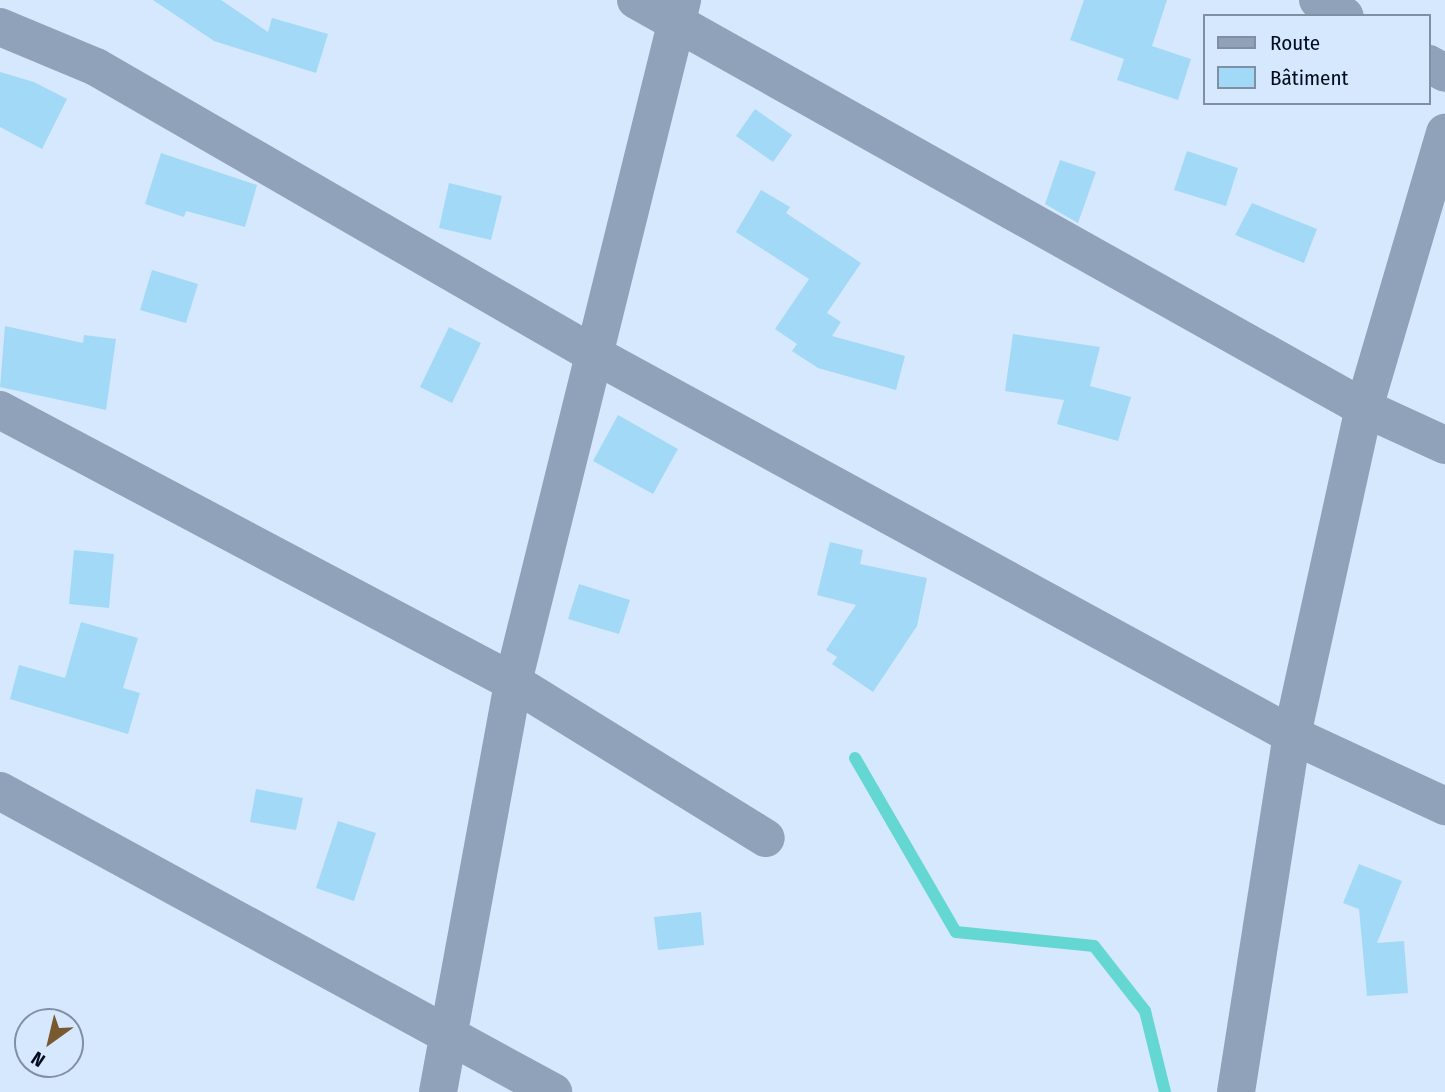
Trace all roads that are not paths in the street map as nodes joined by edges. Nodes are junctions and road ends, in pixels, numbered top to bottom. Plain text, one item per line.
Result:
1 (636, 0) edge
2 (1318, 0) edge
3 (680, 11) edge
4 (1342, 14) edge
5 (0, 27) edge
6 (1445, 133) edge
7 (594, 355) junction
8 (1364, 408) junction
9 (0, 410) edge
10 (1445, 445) edge
11 (513, 682) junction
12 (1292, 735) junction
13 (0, 791) edge
14 (1445, 806) edge
15 (766, 838) dead end
16 (452, 1034) junction
17 (438, 1092) edge
18 (553, 1092) edge
19 (1236, 1092) edge

1 - 3 street
2 - 4 street
3 - 7 street
3 - 8 street
5 - 7 street
6 - 8 street
7 - 11 street
7 - 12 street
8 - 10 street
8 - 12 street
9 - 11 street
11 - 15 street
11 - 16 street
12 - 14 street
12 - 19 street
13 - 16 street
16 - 17 street
16 - 18 street

